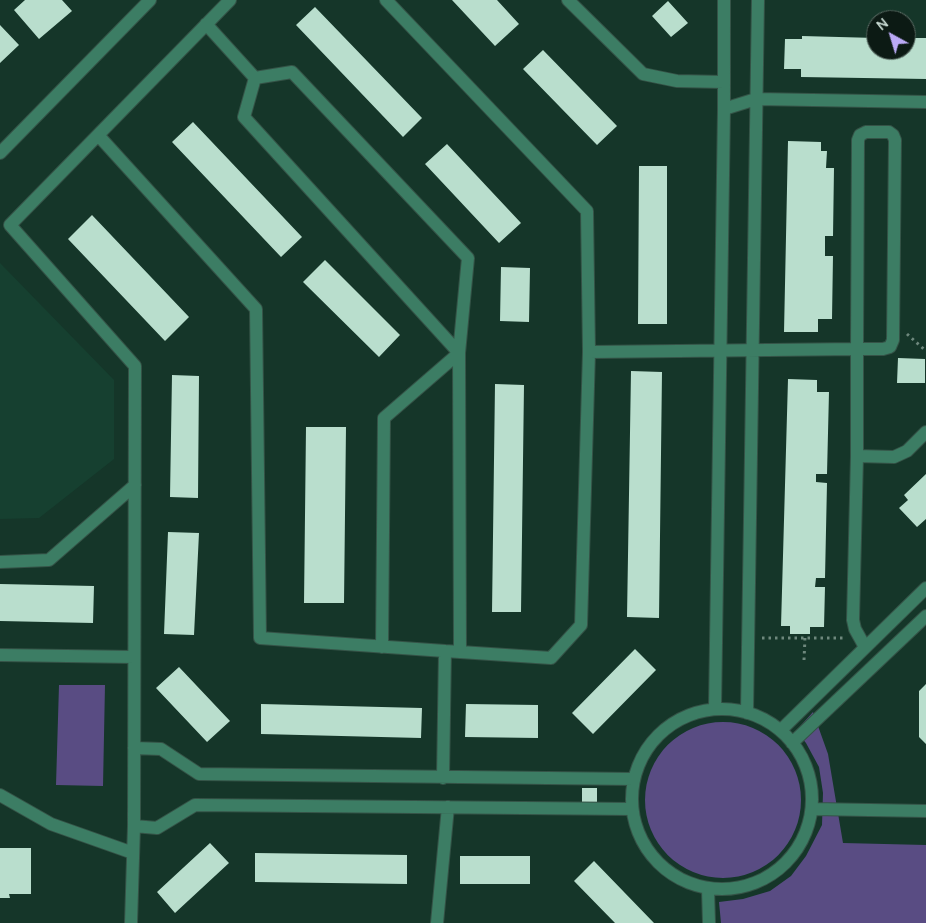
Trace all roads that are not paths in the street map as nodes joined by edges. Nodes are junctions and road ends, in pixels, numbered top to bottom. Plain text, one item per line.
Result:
1 (150, 0) edge
2 (230, 0) edge
3 (386, 0) edge
4 (568, 0) edge
5 (724, 0) edge
6 (758, 0) edge
7 (206, 24) junction
8 (255, 78) junction
9 (724, 82) junction
10 (756, 99) junction
11 (926, 102) edge
12 (724, 109) junction
13 (98, 135) junction
14 (0, 153) edge
15 (857, 349) junction
16 (720, 350) junction
17 (752, 350) junction
18 (589, 352) junction
19 (459, 353) junction
20 (926, 432) edge
21 (857, 456) junction
22 (135, 485) junction
23 (0, 562) edge
24 (926, 588) edge
25 (926, 616) edge
26 (382, 647) junction
27 (865, 647) junction
28 (445, 651) junction
29 (460, 652) junction
30 (0, 654) edge
31 (134, 657) junction
32 (715, 709) junction
33 (747, 713) junction
34 (781, 730) junction
35 (792, 743) junction
36 (134, 748) junction
37 (443, 778) junction
38 (634, 779) junction
39 (0, 795) edge
40 (448, 807) junction
41 (632, 809) junction
42 (813, 809) junction
43 (926, 811) edge
44 (134, 826) junction
45 (133, 854) junction
46 (708, 889) junction
47 (131, 923) edge
48 (437, 923) edge
49 (709, 923) edge

1 - 14 street
2 - 7 street
3 - 18 street
4 - 9 street
5 - 9 street
6 - 10 street
7 - 8 street
7 - 13 street
8 - 19 street
8 - 19 street
9 - 12 street
10 - 11 street
10 - 12 street
10 - 17 street
12 - 16 street
13 - 22 street
13 - 26 street
15 - 15 street
15 - 17 street
15 - 21 street
16 - 17 street
16 - 18 street
16 - 32 street
17 - 33 street
18 - 29 street
19 - 26 street
19 - 29 street
20 - 21 street
21 - 27 street
22 - 23 street
22 - 31 street
24 - 27 street
25 - 35 street
26 - 28 street
27 - 34 street
28 - 29 street
28 - 37 street
30 - 31 street
31 - 36 street
32 - 33 street
32 - 38 street
33 - 34 street
34 - 35 street
35 - 42 street
36 - 37 street
36 - 44 street
37 - 38 street
38 - 41 street
39 - 45 street
40 - 41 street
40 - 44 street
40 - 48 street
41 - 46 street
42 - 43 street
42 - 46 street
44 - 45 street
45 - 47 street
46 - 49 street

